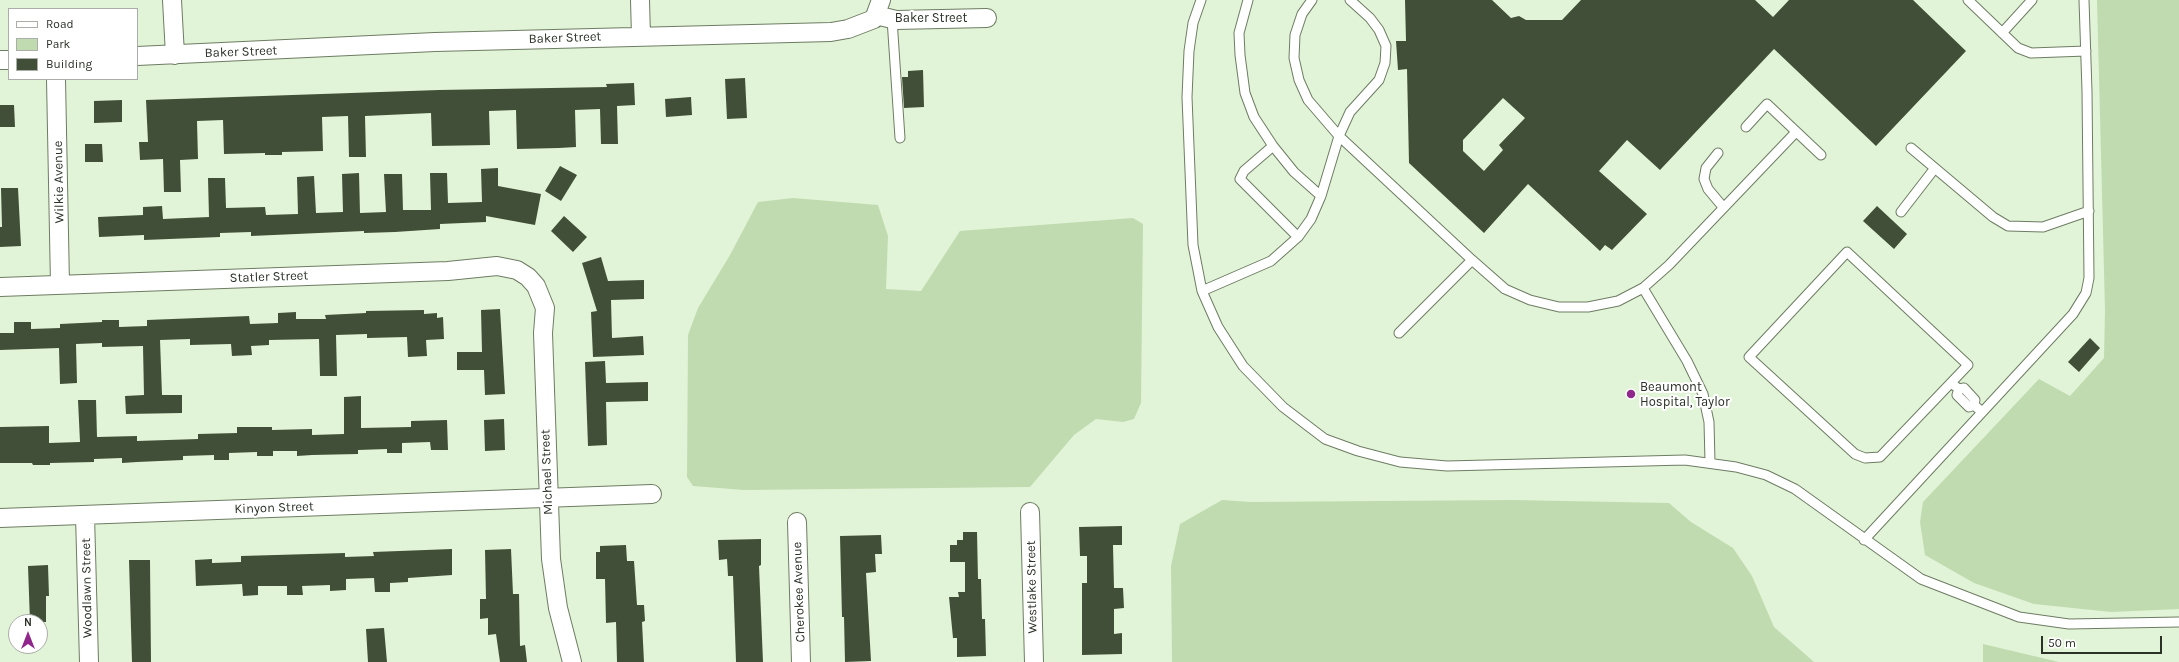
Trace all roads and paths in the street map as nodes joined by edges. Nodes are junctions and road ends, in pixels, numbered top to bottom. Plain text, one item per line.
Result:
1 (172, 0) edge
2 (640, 0) edge
3 (1201, 0) edge
4 (1248, 0) edge
5 (1312, 0) edge
6 (1350, 0) edge
7 (1969, 0) edge
8 (2032, 0) edge
9 (2084, 0) edge
10 (883, 11) edge
11 (987, 18) dead end
12 (2002, 33) junction
13 (641, 36) junction
14 (2086, 51) junction
15 (175, 55) junction
16 (138, 56) edge
17 (56, 80) edge
18 (1746, 127) dead end
19 (1796, 132) junction
20 (1339, 136) junction
21 (900, 138) dead end
22 (1273, 146) junction
23 (1911, 148) dead end
24 (1718, 154) dead end
25 (1821, 155) dead end
26 (1935, 168) junction
27 (1321, 196) junction
28 (1723, 207) junction
29 (2088, 211) junction
30 (1901, 212) dead end
31 (1298, 237) junction
32 (1472, 260) junction
33 (533, 282) joint
34 (60, 284) junction
35 (0, 287) edge
36 (1643, 288) junction
37 (1202, 291) junction
38 (1399, 333) dead end
39 (1952, 383) junction
40 (1982, 412) junction
41 (1710, 462) junction
42 (652, 494) dead end
43 (548, 498) junction
44 (1030, 512) dead end
45 (85, 514) junction
46 (0, 518) edge
47 (797, 522) dead end
48 (1864, 540) junction
49 (2179, 622) edge
50 (89, 662) edge
51 (572, 662) edge
52 (801, 662) edge
53 (1034, 662) edge

1 - 15 street
2 - 13 street
3 - 37 lane
4 - 22 lane
5 - 20 lane
6 - 20 lane
7 - 12 lane
8 - 12 lane
9 - 14 lane
10 - 11 street, Baker Street
10 - 13 street, Baker Street
10 - 21 lane
12 - 14 lane
13 - 15 street, Baker Street
14 - 29 lane
15 - 16 street, Baker Street
17 - 34 street, Wilkie Avenue
18 - 19 lane
19 - 25 lane
19 - 28 lane
20 - 27 lane
20 - 32 lane
22 - 27 lane
22 - 31 lane
23 - 26 lane
24 - 28 lane
26 - 29 lane
26 - 30 lane
27 - 31 lane
28 - 36 lane
29 - 40 lane
31 - 37 lane
32 - 36 lane
32 - 38 lane
33 - 34 street, Statler Street
33 - 43 street, Michael Street
34 - 35 street, Statler Street
36 - 41 lane
37 - 41 lane
39 - 39 lane
39 - 40 lane
40 - 48 lane
41 - 48 lane
42 - 43 street, Kinyon Street
43 - 45 street, Kinyon Street
43 - 51 street, Michael Street
44 - 53 street, Westlake Street
45 - 46 street, Kinyon Street
45 - 50 street, Woodlawn Street
47 - 52 street, Cherokee Avenue
48 - 49 lane

